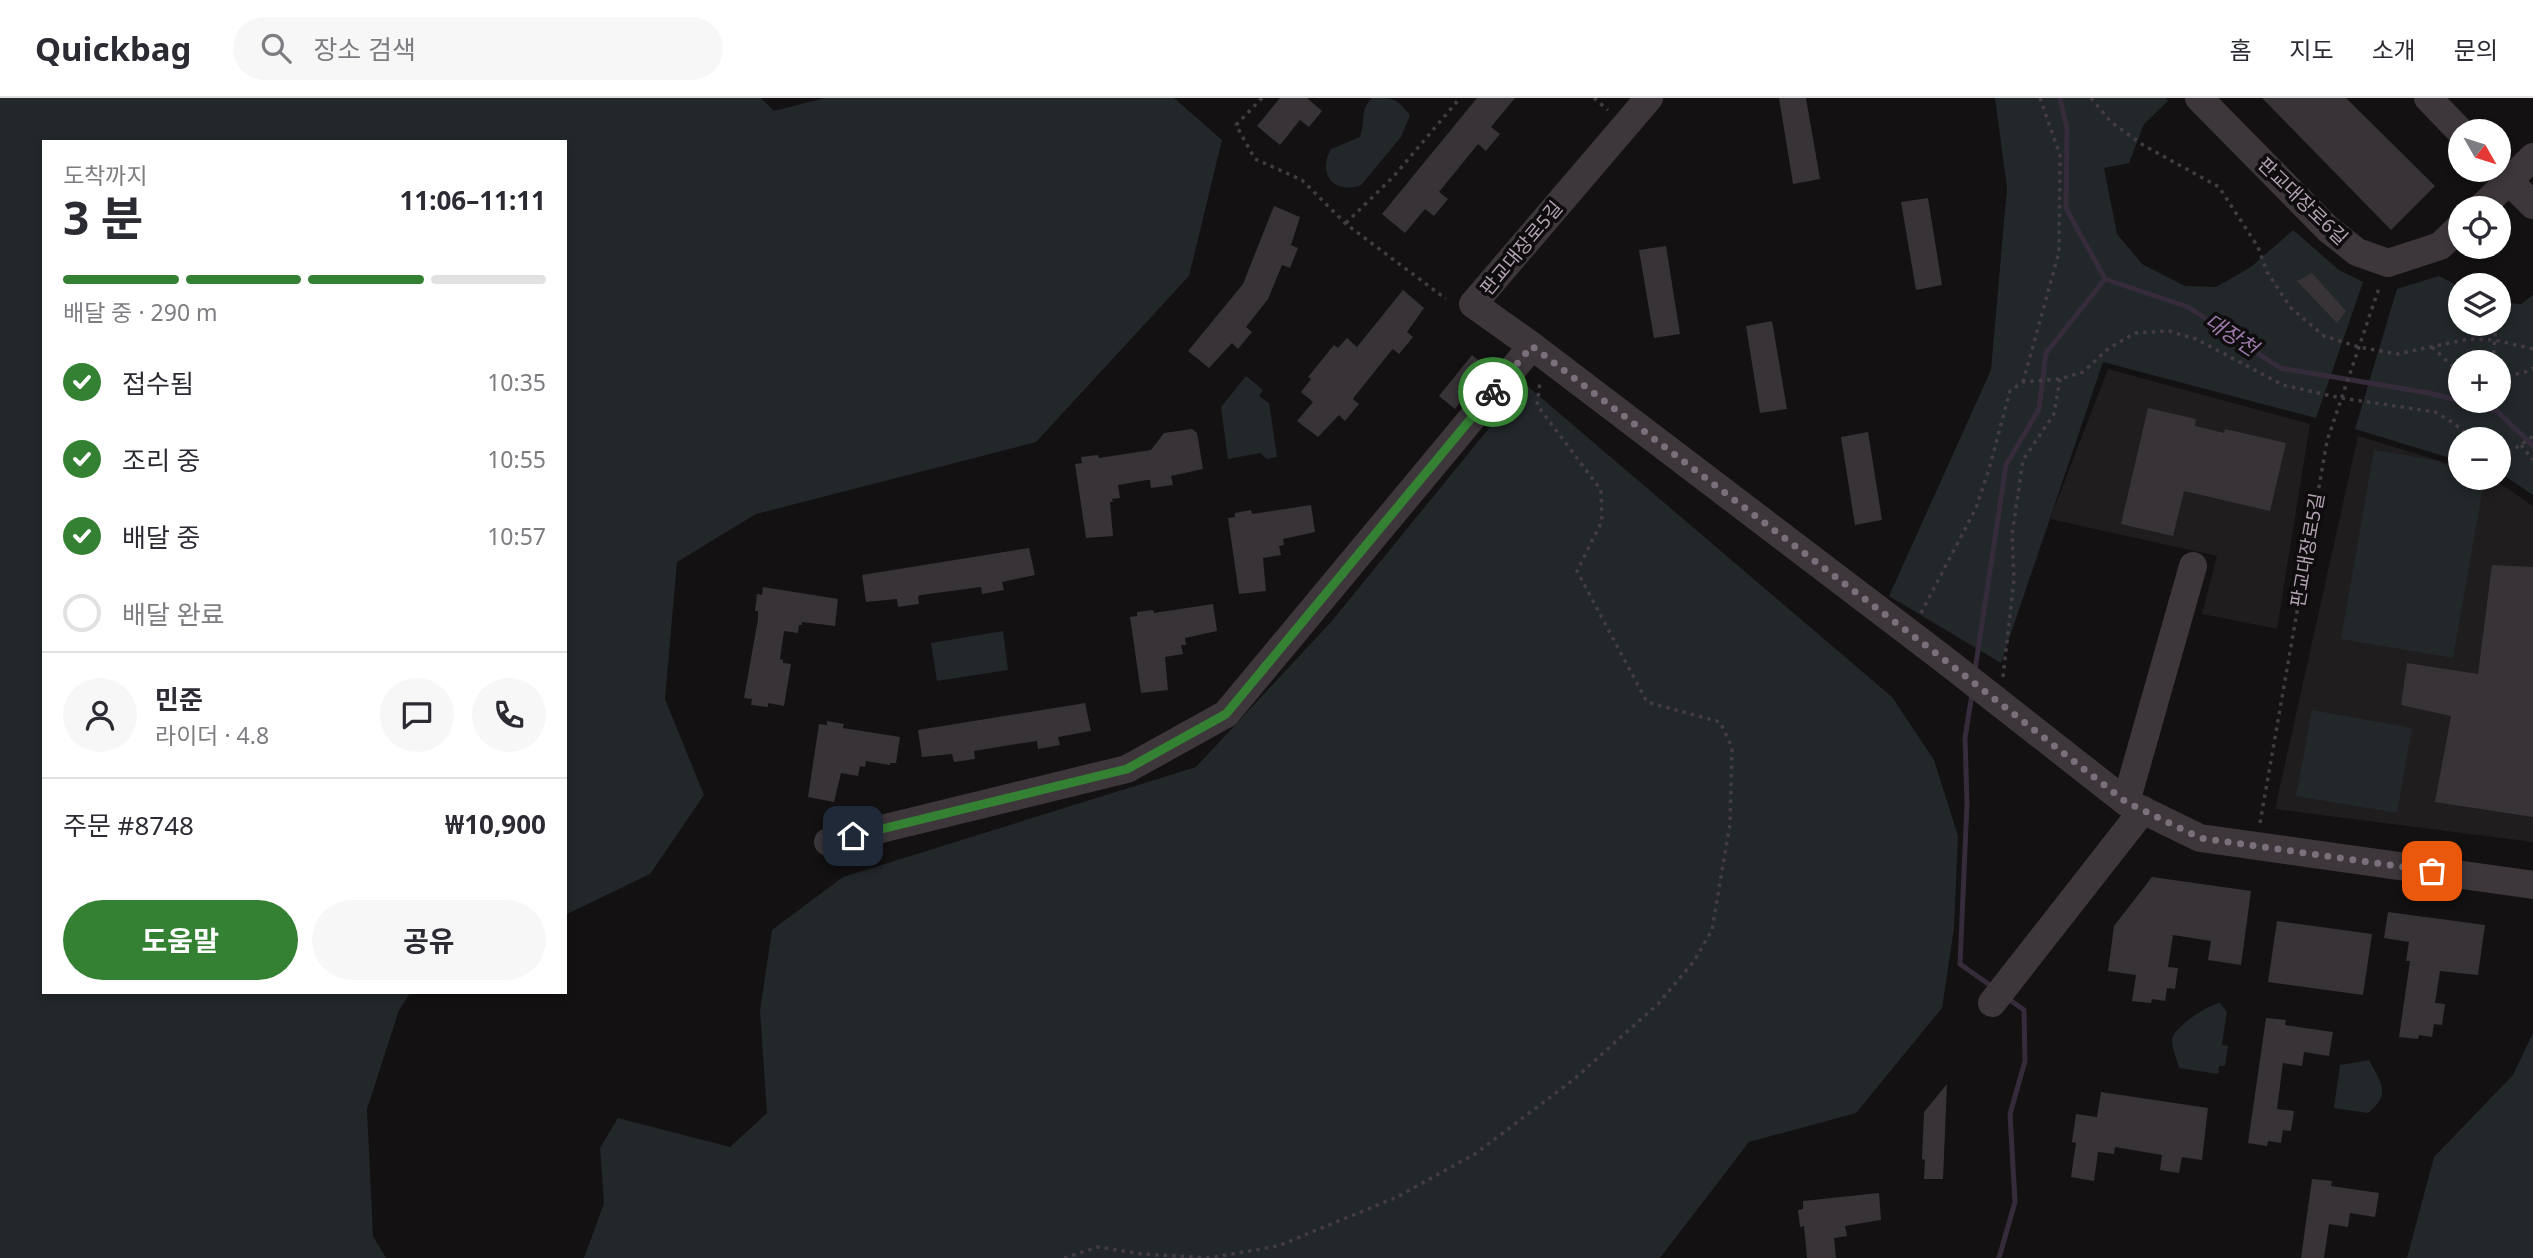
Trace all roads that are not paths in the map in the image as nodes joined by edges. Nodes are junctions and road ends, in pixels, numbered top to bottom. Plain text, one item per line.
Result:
1 (1649, 98) edge
2 (2199, 98) edge
3 (2428, 98) edge
4 (2448, 119) edge
5 (2533, 157) edge
6 (2511, 171) edge
7 (2510, 182) edge
8 (2533, 205) edge
9 (2448, 238) edge
10 (1538, 351) junction
11 (2193, 566) dead end
12 (2135, 806) junction
13 (828, 842) dead end
14 (2533, 885) edge
15 (2000, 993) dead end

1 - 10 street, 판교대장로5길
2 - 9 street, 판교대장로6길
3 - 4 street
5 - 6 street
7 - 8 street
10 - 12 street, 판교대장로5길
10 - 13 street
11 - 12 street
12 - 14 street
12 - 15 street

